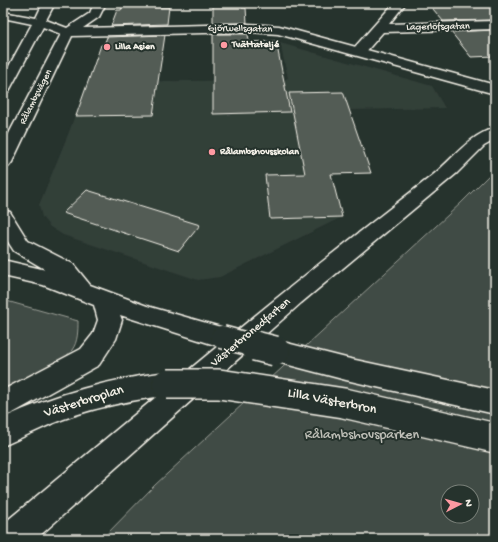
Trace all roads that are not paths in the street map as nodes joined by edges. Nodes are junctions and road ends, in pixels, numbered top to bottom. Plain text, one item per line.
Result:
1 (49, 3) edge
2 (100, 3) edge
3 (400, 3) edge
4 (3, 15) edge
5 (39, 22) junction
6 (495, 25) edge
7 (380, 28) junction
8 (68, 32) junction
9 (26, 50) junction
10 (359, 51) junction
11 (3, 89) edge
12 (495, 90) edge
13 (495, 132) edge
14 (3, 162) edge
15 (3, 217) edge
16 (3, 268) edge
17 (94, 295) junction
18 (167, 384) joint
19 (495, 402) edge
20 (3, 404) edge
21 (3, 432) edge
22 (495, 438) edge
23 (11, 539) edge

1 - 5 street
2 - 8 street
3 - 7 street, Lagerlöfsgatan
4 - 5 street, Gjörwellsgatan
5 - 8 street, Gjörwellsgatan
5 - 9 street
6 - 7 street, Lagerlöfsgatan
7 - 10 street, Lagerlöfsgatan
8 - 9 street
8 - 10 street, Gjörwellsgatan
8 - 14 street, Rålambsvägen
9 - 11 street
10 - 12 street, Gjörwellsgatan
13 - 23 street, Västerbronedfarten
15 - 17 street
16 - 17 street
17 - 19 street, bridge
17 - 20 street
18 - 21 street, Västerbroplan
18 - 22 street, Lilla Västerbron, bridge

